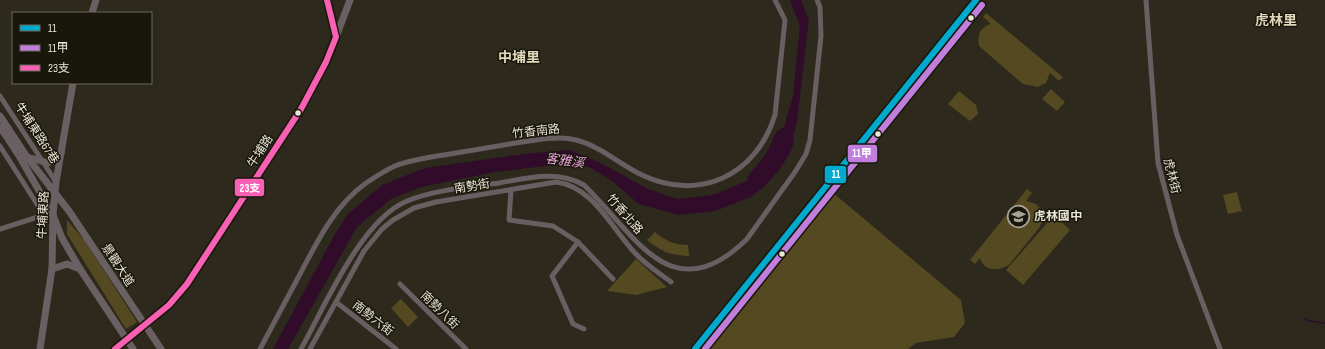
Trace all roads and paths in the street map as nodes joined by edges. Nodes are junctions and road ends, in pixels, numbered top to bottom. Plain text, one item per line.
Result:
1 (96, 0) edge
2 (327, 0) edge
3 (350, 0) edge
4 (775, 0) edge
5 (817, 0) edge
6 (976, 0) edge
7 (1146, 0) edge
8 (347, 8) junction
9 (329, 9) junction
10 (92, 12) edge
11 (336, 37) junction
12 (73, 84) edge
13 (0, 96) edge
14 (0, 116) edge
15 (0, 127) edge
16 (0, 146) edge
17 (61, 153) junction
18 (23, 154) junction
19 (44, 162) junction
20 (56, 182) junction
21 (511, 190) junction
22 (56, 194) junction
23 (44, 215) junction
24 (53, 215) junction
25 (0, 228) edge
26 (578, 242) junction
27 (52, 269) junction
28 (80, 269) junction
29 (613, 278) dead end
30 (671, 282) dead end
31 (400, 284) dead end
32 (336, 302) junction
33 (145, 326) junction
34 (584, 329) dead end
35 (127, 340) junction
36 (40, 349) edge
37 (115, 349) edge
38 (133, 349) edge
39 (161, 349) edge
40 (260, 349) edge
41 (301, 349) edge
42 (310, 349) edge
43 (396, 349) edge
44 (466, 349) edge
45 (695, 349) edge
46 (1220, 349) edge

1 - 10 street
2 - 9 street
3 - 8 street, 牛埔路
4 - 40 street, 竹香南路
5 - 41 street, 竹香北路
6 - 45 street
7 - 46 street, 虎林街
8 - 9 street
8 - 11 street, 牛埔路
9 - 11 street
11 - 33 street, 牛埔路
12 - 17 street, 牛埔東路
13 - 19 street, 牛埔東路67巷
14 - 18 street
15 - 18 street
16 - 23 street
17 - 19 street
17 - 20 street, 牛埔東路
18 - 19 street
18 - 22 street, 景觀大道
18 - 24 street
19 - 20 street, 牛埔東路67巷
20 - 22 street, 牛埔東路
21 - 26 street
21 - 30 street, 南勢街
21 - 32 street, 南勢街
22 - 24 street, 牛埔東路
22 - 33 street, 景觀大道
23 - 24 street
23 - 25 street
24 - 27 street, 牛埔東路
24 - 28 street
26 - 29 street
26 - 34 street
27 - 28 street
27 - 36 street, 牛埔東路
28 - 35 street
31 - 44 street, 南勢八街
32 - 42 street, 南勢街
32 - 43 street, 南勢六街
33 - 35 street, 牛埔路
33 - 39 street, 景觀大道
35 - 37 street, 牛埔路
35 - 38 street

